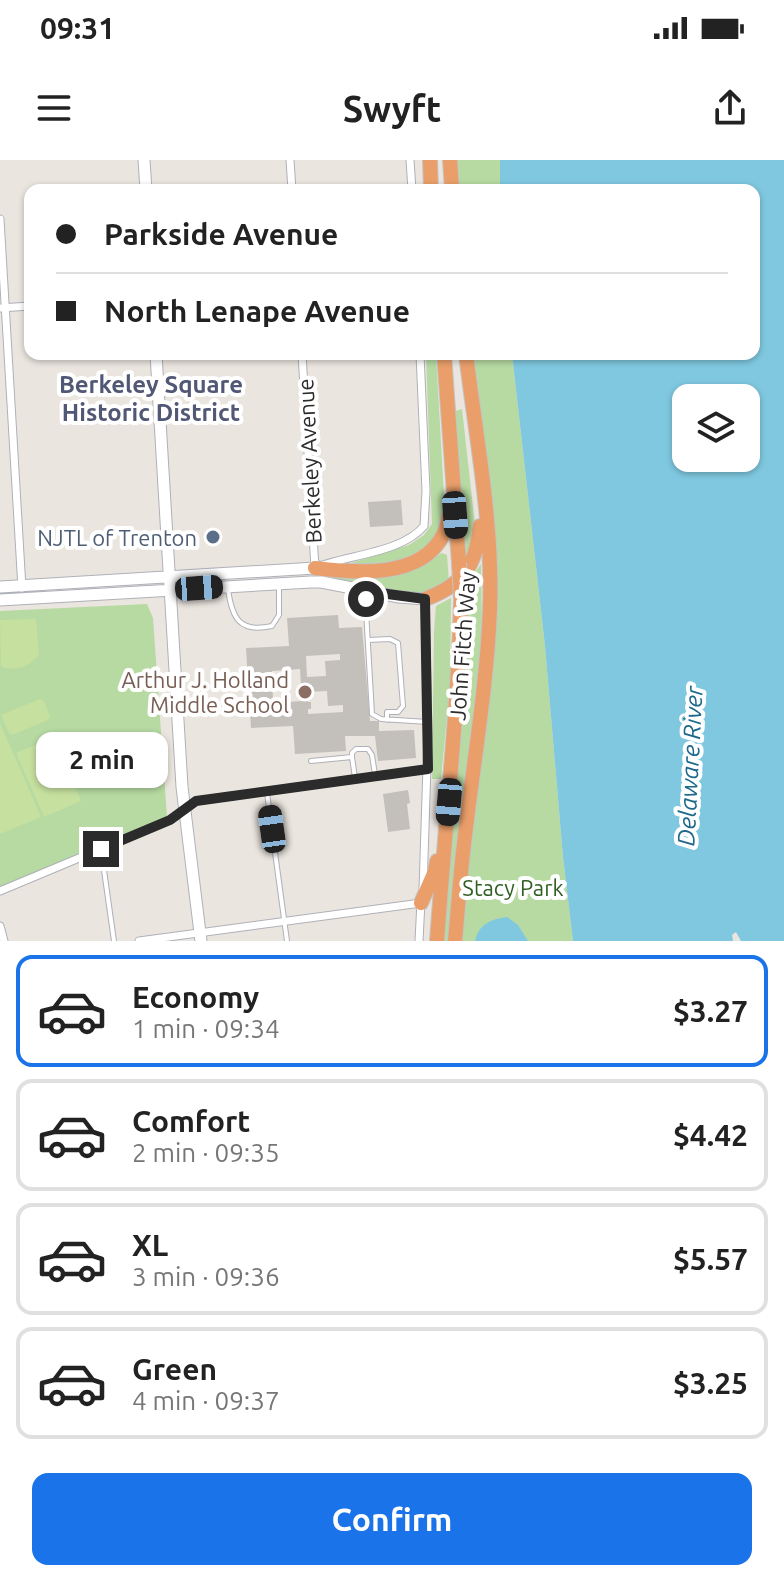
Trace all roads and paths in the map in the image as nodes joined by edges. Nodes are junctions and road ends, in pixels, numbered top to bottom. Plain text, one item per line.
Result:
1 (144, 160) edge
2 (290, 160) edge
3 (410, 160) edge
4 (430, 160) edge
5 (450, 160) edge
6 (146, 184) edge
7 (292, 184) edge
8 (412, 184) edge
9 (431, 184) edge
10 (452, 184) edge
11 (0, 219) edge
12 (24, 306) edge
13 (3, 308) edge
14 (156, 360) edge
15 (302, 360) edge
16 (420, 360) edge
17 (444, 360) edge
18 (467, 360) edge
19 (477, 439) junction
20 (453, 491) junction
21 (315, 568) junction
22 (278, 583) junction
23 (171, 584) junction
24 (0, 587) edge
25 (228, 587) junction
26 (365, 591) junction
27 (22, 592) junction
28 (425, 599) junction
29 (0, 600) edge
30 (368, 640) junction
31 (387, 720) junction
32 (428, 722) junction
33 (352, 757) junction
34 (311, 761) dead end
35 (428, 769) junction
36 (375, 775) junction
37 (356, 778) junction
38 (266, 790) junction
39 (449, 802) junction
40 (184, 809) junction
41 (101, 849) junction
42 (0, 891) edge
43 (421, 903) junction
44 (284, 921) junction
45 (0, 926) edge
46 (200, 937) edge
47 (4, 941) edge
48 (114, 941) edge
49 (139, 941) edge
50 (287, 941) edge
51 (419, 941) edge
52 (437, 941) edge
53 (455, 941) edge

1 - 6 main road
2 - 7 street
3 - 8 street
4 - 9 highway
5 - 10 highway
11 - 13 street
12 - 13 street
13 - 27 street
14 - 23 main road
15 - 21 street, Berkeley Avenue
16 - 21 street
17 - 20 highway, John Fitch Way
18 - 19 highway, John Fitch Way
19 - 28 highway
19 - 53 highway, John Fitch Way
20 - 21 highway
20 - 39 highway, John Fitch Way, bridge
21 - 23 main road
22 - 25 main road
22 - 25 lane
22 - 26 main road
23 - 25 main road
23 - 27 main road
23 - 40 main road
24 - 27 main road
26 - 28 main road
26 - 30 lane
27 - 29 main road
28 - 32 street
30 - 31 lane
30 - 31 lane
31 - 32 lane
32 - 35 street
33 - 34 lane
33 - 36 lane
33 - 37 lane
35 - 36 street
35 - 43 street
36 - 37 street
37 - 38 street
38 - 40 street
38 - 44 lane
39 - 43 highway
39 - 52 highway, John Fitch Way
40 - 41 street
40 - 46 main road
41 - 42 street
41 - 48 lane
43 - 44 street
43 - 51 street
44 - 46 street
44 - 50 lane
45 - 47 street
46 - 49 street

